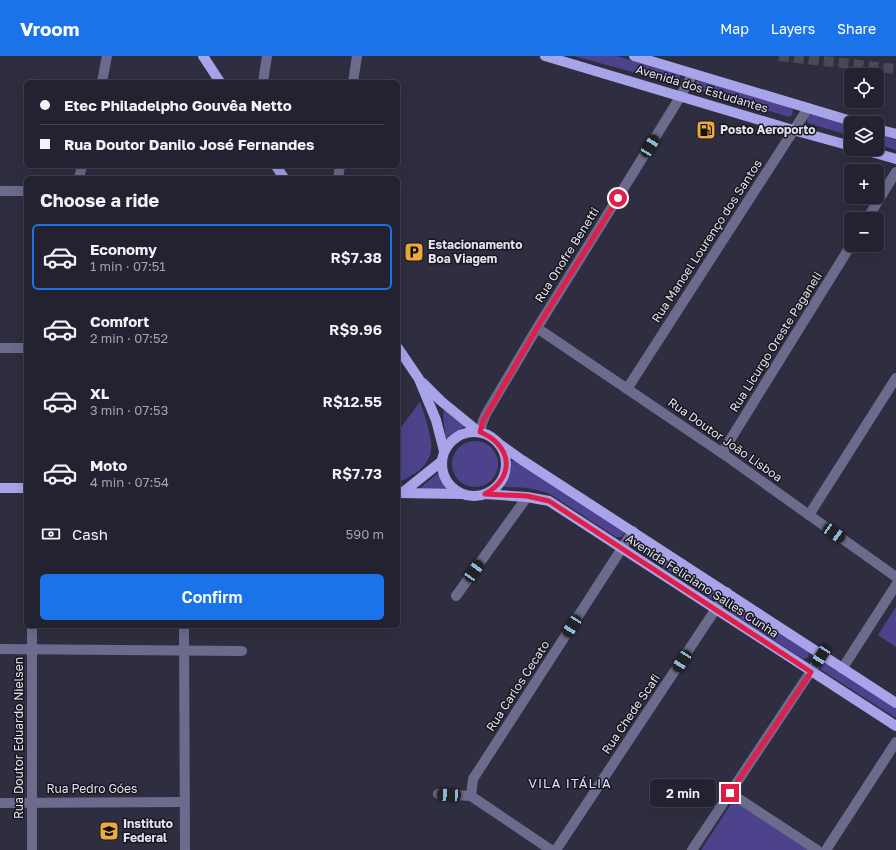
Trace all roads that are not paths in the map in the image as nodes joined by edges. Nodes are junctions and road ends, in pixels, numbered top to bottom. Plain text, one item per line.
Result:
1 (107, 56) edge
2 (203, 56) edge
3 (267, 56) edge
4 (357, 56) edge
5 (545, 56) edge
6 (634, 56) edge
7 (693, 74) junction
8 (102, 80) edge
9 (219, 80) edge
10 (262, 80) edge
11 (353, 80) edge
12 (681, 96) junction
13 (808, 108) junction
14 (844, 119) edge
15 (793, 130) junction
16 (884, 131) edge
17 (896, 134) edge
18 (844, 144) edge
19 (884, 155) edge
20 (896, 158) edge
21 (896, 172) edge
22 (0, 191) edge
23 (24, 191) edge
24 (871, 212) edge
25 (847, 252) edge
26 (537, 328) junction
27 (0, 348) edge
28 (24, 348) edge
29 (400, 351) edge
30 (896, 378) edge
31 (419, 379) junction
32 (627, 389) junction
33 (480, 432) junction
34 (498, 443) junction
35 (444, 451) junction
36 (722, 453) junction
37 (442, 462) junction
38 (0, 488) edge
39 (24, 488) edge
40 (400, 493) edge
41 (464, 494) junction
42 (485, 494) junction
43 (527, 496) junction
44 (809, 515) junction
45 (634, 532) junction
46 (622, 549) junction
47 (896, 577) edge
48 (896, 585) edge
49 (727, 592) junction
50 (456, 596) dead end
51 (716, 610) junction
52 (32, 628) edge
53 (184, 628) edge
54 (0, 649) edge
55 (32, 649) junction
56 (184, 650) junction
57 (242, 651) dead end
58 (821, 656) junction
59 (842, 669) junction
60 (811, 672) junction
61 (896, 703) edge
62 (896, 726) edge
63 (896, 742) edge
64 (730, 793) junction
65 (438, 794) dead end
66 (471, 796) junction
67 (32, 802) junction
68 (184, 802) junction
69 (0, 803) edge
70 (32, 850) edge
71 (185, 850) edge
72 (551, 850) edge
73 (556, 850) edge
74 (692, 850) edge
75 (817, 850) edge
76 (826, 850) edge

1 - 8 street
2 - 9 main road
3 - 10 street
4 - 11 street
5 - 12 main road, Avenida dos Estudantes
6 - 7 main road, Avenida dos Estudantes
7 - 12 street, Rua Onofre Benetti
7 - 13 main road, Avenida dos Estudantes
12 - 15 main road, Avenida dos Estudantes
12 - 26 street, Rua Onofre Benetti
13 - 14 main road, Avenida dos Estudantes
13 - 15 street, Rua Manoel Lourenço dos Santos
15 - 18 main road, Avenida dos Estudantes
15 - 32 street, Rua Manoel Lourenço dos Santos
16 - 17 main road
19 - 20 main road
21 - 24 street
22 - 23 street
25 - 36 street, Rua Licurgo Oreste Paganeli
26 - 32 street, Rua Doutor João Lisboa
26 - 33 street, Rua Onofre Benetti
27 - 28 street
29 - 31 main road
30 - 44 street
31 - 33 main road
31 - 35 main road
32 - 36 street, Rua Doutor João Lisboa
33 - 34 main road
33 - 35 main road
34 - 42 main road
34 - 45 main road, Avenida Feliciano Salles Cunha
35 - 37 main road
36 - 44 street, Rua Doutor João Lisboa
37 - 40 main road
37 - 41 main road
38 - 39 main road
40 - 41 main road
41 - 42 main road
42 - 43 main road, Avenida Feliciano Salles Cunha
43 - 46 main road, Avenida Feliciano Salles Cunha
43 - 50 street
44 - 47 street, Rua Doutor João Lisboa
45 - 46 street, Rua Carlos Cecato
45 - 49 main road, Avenida Feliciano Salles Cunha
46 - 51 main road, Avenida Feliciano Salles Cunha
46 - 66 street, Rua Carlos Cecato
48 - 59 street
49 - 51 street, Rua Chede Scafi
49 - 58 main road, Avenida Feliciano Salles Cunha
51 - 60 main road, Avenida Feliciano Salles Cunha
51 - 73 street, Rua Chede Scafi
52 - 55 street, Rua Doutor Eduardo Nielsen
53 - 56 street
54 - 55 street
55 - 56 street
55 - 67 street, Rua Doutor Eduardo Nielsen
56 - 57 street
56 - 68 street
58 - 59 main road, Avenida Feliciano Salles Cunha
58 - 60 street
59 - 61 main road, Avenida Feliciano Salles Cunha
60 - 62 main road, Avenida Feliciano Salles Cunha
60 - 64 street
63 - 76 street
64 - 74 street
64 - 75 street
65 - 66 street
66 - 72 street
67 - 68 street, Rua Pedro Góes
67 - 69 street, Rua Pedro Góes
67 - 70 street, Rua Doutor Eduardo Nielsen
68 - 71 street

